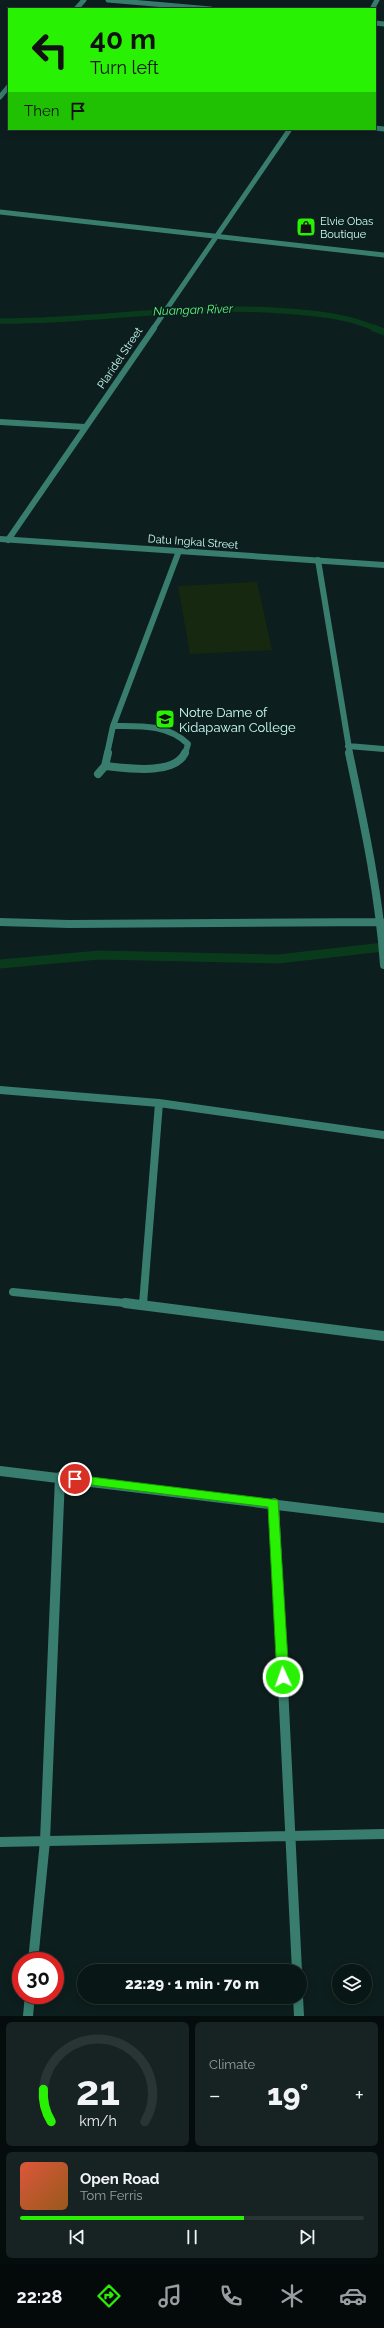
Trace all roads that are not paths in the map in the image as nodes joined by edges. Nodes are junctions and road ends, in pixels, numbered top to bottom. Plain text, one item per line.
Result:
1 (84, 0) edge
2 (108, 0) edge
3 (77, 8) edge
4 (199, 8) edge
5 (289, 130) edge
6 (0, 212) edge
7 (215, 236) junction
8 (384, 255) edge
9 (0, 422) edge
10 (85, 427) junction
11 (0, 539) edge
12 (8, 540) junction
13 (179, 551) junction
14 (318, 560) junction
15 (384, 565) edge
16 (113, 726) junction
17 (348, 746) junction
18 (384, 749) edge
19 (105, 766) junction
20 (98, 774) dead end
21 (0, 922) edge
22 (382, 922) junction
23 (384, 965) edge
24 (0, 1090) edge
25 (159, 1103) junction
26 (384, 1135) edge
27 (13, 1292) dead end
28 (144, 1305) junction
29 (384, 1336) edge
30 (0, 1471) edge
31 (60, 1477) junction
32 (274, 1503) junction
33 (384, 1518) edge
34 (291, 1834) junction
35 (384, 1834) edge
36 (46, 1841) junction
37 (0, 1842) edge
38 (34, 1952) edge
39 (297, 1964) edge
40 (29, 2004) edge
41 (298, 2004) edge
42 (28, 2016) edge
43 (299, 2016) edge

1 - 3 street
2 - 4 street
5 - 7 street, Plaridel Street
6 - 7 street
7 - 8 street
7 - 10 street, Plaridel Street
9 - 10 street
10 - 12 street, Plaridel Street
11 - 12 street, Datu Ingkal Street
12 - 13 street, Datu Ingkal Street
13 - 14 street, Datu Ingkal Street
13 - 16 street
14 - 15 street, Datu Ingkal Street
14 - 17 street
16 - 19 street
16 - 19 street
17 - 18 street
17 - 22 street
19 - 20 street
21 - 22 street
22 - 23 street
24 - 25 street
25 - 26 street
25 - 28 street
27 - 28 street
28 - 29 street
30 - 31 street
31 - 32 street
31 - 36 street
32 - 33 street
32 - 34 street
34 - 35 street
34 - 36 street
34 - 39 street
36 - 37 street
36 - 38 street
40 - 42 street
41 - 43 street

